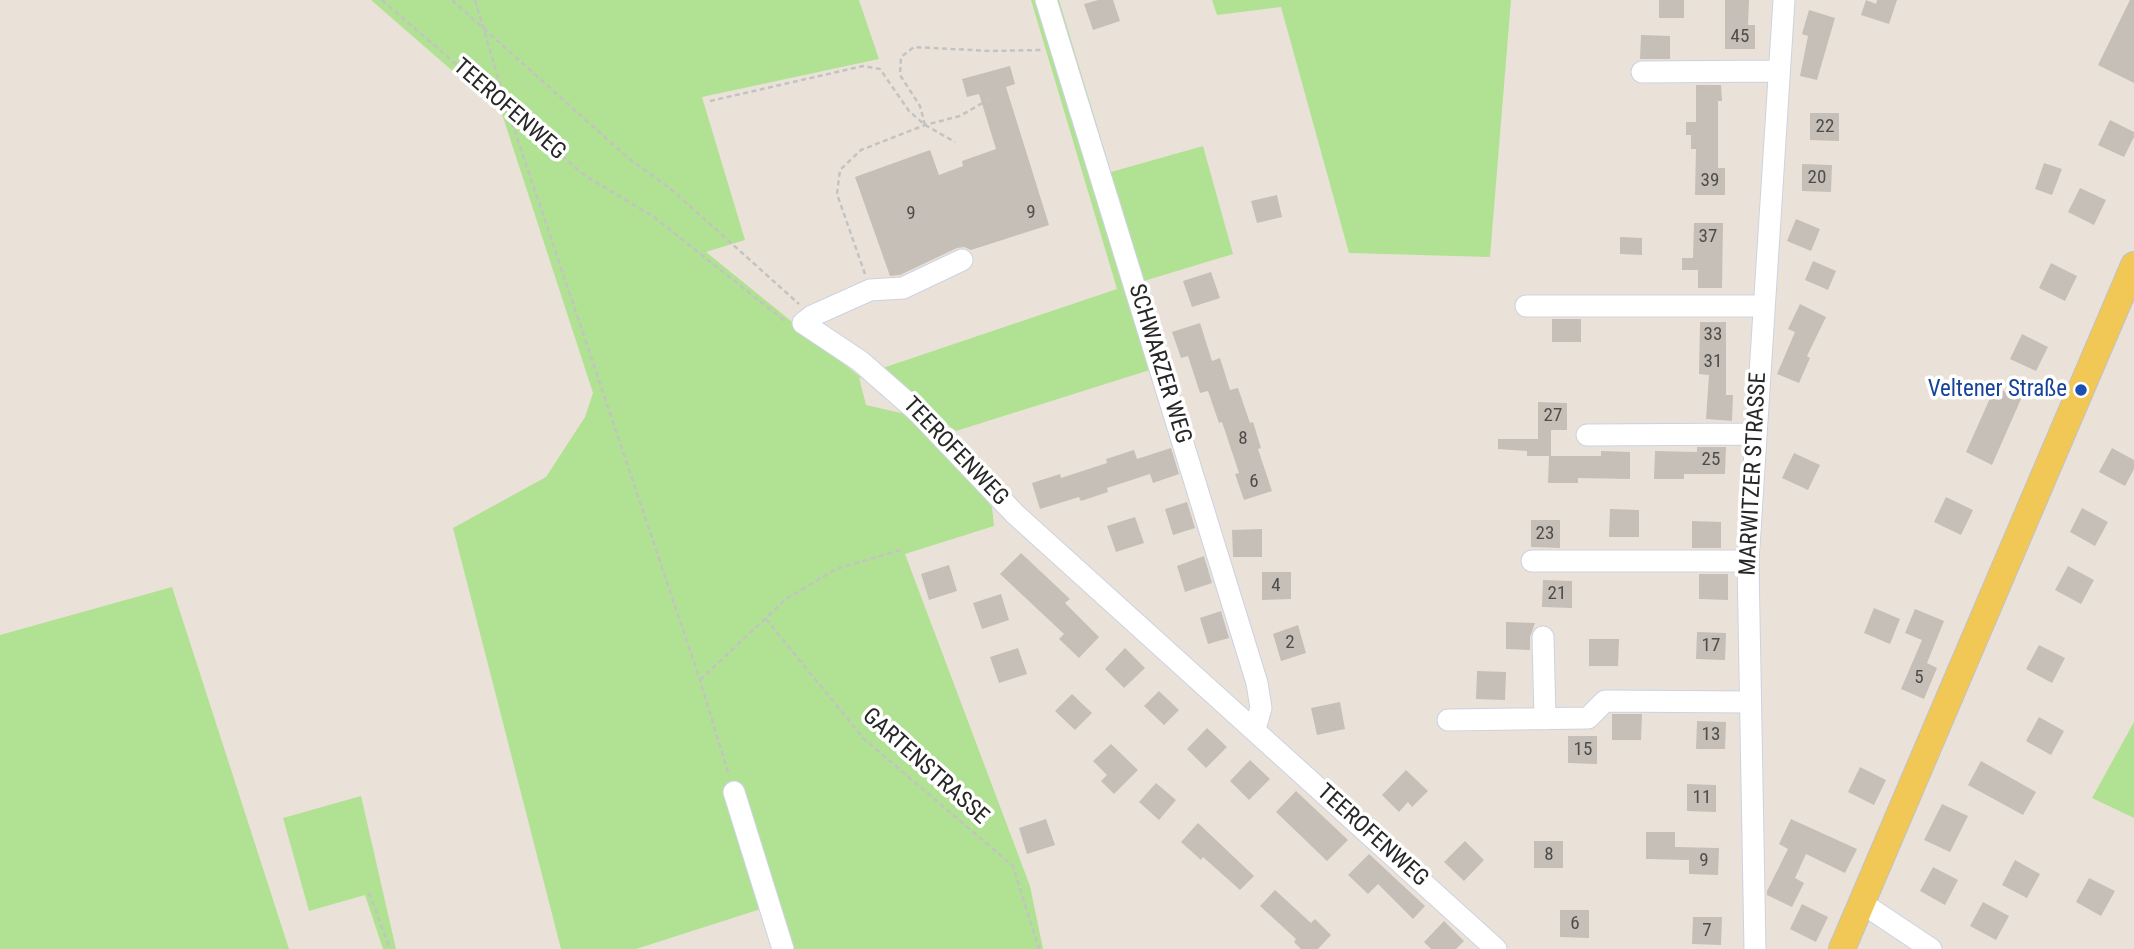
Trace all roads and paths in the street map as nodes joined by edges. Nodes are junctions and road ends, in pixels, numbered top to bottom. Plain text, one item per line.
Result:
1 (382, 0) edge
2 (452, 0) edge
3 (475, 0) edge
4 (1046, 0) edge
5 (1784, 0) edge
6 (483, 27) junction
7 (1062, 50) junction
8 (1779, 71) junction
9 (1642, 72) dead end
10 (993, 97) dead end
11 (710, 101) dead end
12 (508, 111) junction
13 (925, 125) junction
14 (955, 142) dead end
15 (962, 260) dead end
16 (2132, 277) edge
17 (870, 290) junction
18 (1526, 306) dead end
19 (1764, 306) junction
20 (807, 319) junction
21 (1756, 433) junction
22 (1587, 435) dead end
23 (901, 550) dead end
24 (1532, 561) dead end
25 (1748, 561) junction
26 (766, 619) junction
27 (1542, 637) dead end
28 (700, 680) junction
29 (1750, 702) junction
30 (1545, 719) junction
31 (1448, 720) dead end
32 (1255, 730) junction
33 (734, 792) joint
34 (369, 893) dead end
35 (1862, 904) junction
36 (390, 949) edge
37 (783, 949) edge
38 (1039, 949) edge
39 (1496, 949) edge
40 (1755, 949) edge
41 (1842, 949) edge
42 (1931, 949) edge

1 - 12 path, TEEROFENWEG
2 - 6 path
3 - 6 path
4 - 7 street, SCHWARZER WEG
5 - 8 street, MARWITZER STRASSE
6 - 12 path
6 - 20 path
7 - 13 path
7 - 32 street, SCHWARZER WEG
8 - 9 street
8 - 19 street, MARWITZER STRASSE
10 - 13 path
11 - 13 path
12 - 20 path, TEEROFENWEG
12 - 28 path
13 - 14 path
13 - 17 path
15 - 17 street
16 - 35 main road
17 - 20 street
18 - 19 street
19 - 21 street, MARWITZER STRASSE
20 - 32 street, TEEROFENWEG
21 - 22 street
21 - 25 street, MARWITZER STRASSE
23 - 26 path
24 - 25 street
25 - 29 street, MARWITZER STRASSE
26 - 28 path
26 - 38 path, GARTENSTRASSE
27 - 30 street
28 - 33 path
29 - 30 street
29 - 40 street, MARWITZER STRASSE
30 - 31 street
32 - 39 street, TEEROFENWEG
33 - 37 street
34 - 36 path
35 - 41 main road
35 - 42 street

